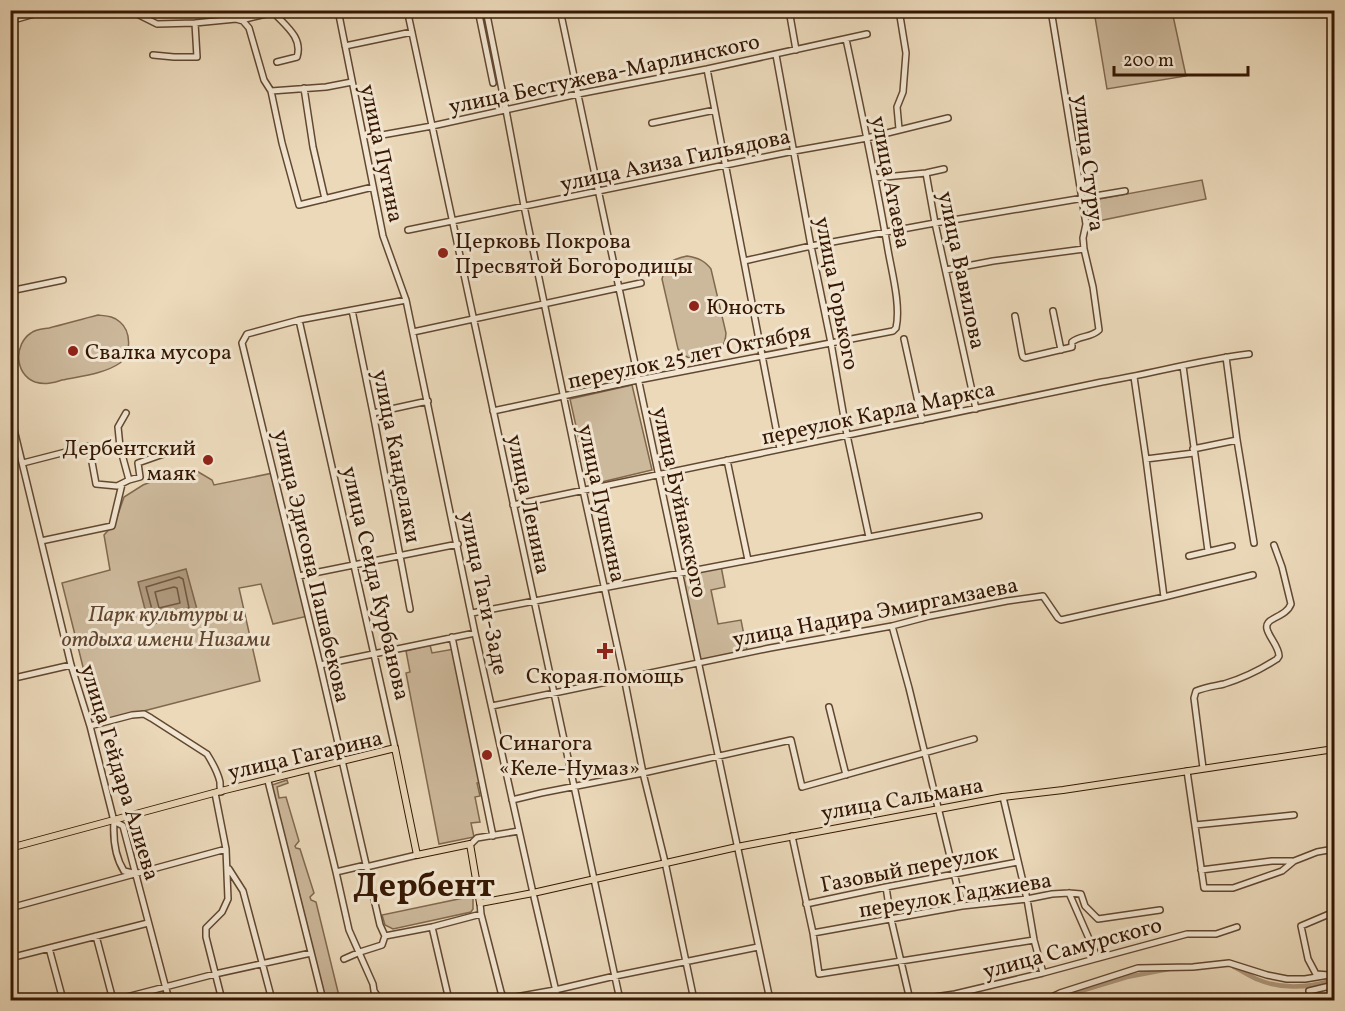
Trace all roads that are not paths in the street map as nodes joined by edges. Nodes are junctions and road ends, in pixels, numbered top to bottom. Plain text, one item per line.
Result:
1 (48, 10) edge
2 (129, 10) edge
3 (283, 10) edge
4 (338, 10) edge
5 (478, 10) edge
6 (486, 10) edge
7 (560, 10) edge
8 (789, 10) edge
9 (899, 10) edge
10 (1051, 10) edge
11 (408, 12) edge
12 (274, 13) junction
13 (10, 21) edge
14 (241, 21) junction
15 (195, 23) junction
16 (412, 32) junction
17 (867, 34) dead end
18 (846, 39) junction
19 (345, 46) junction
20 (796, 50) junction
21 (153, 55) dead end
22 (776, 55) junction
23 (277, 62) dead end
24 (707, 69) junction
25 (352, 82) junction
26 (493, 83) dead end
27 (304, 88) junction
28 (271, 91) junction
29 (578, 94) junction
30 (506, 110) junction
31 (715, 110) junction
32 (948, 118) dead end
33 (652, 123) dead end
34 (432, 126) junction
35 (899, 129) junction
36 (382, 135) dead end
37 (867, 138) junction
38 (794, 151) junction
39 (725, 166) junction
40 (944, 169) dead end
41 (926, 173) junction
42 (875, 178) junction
43 (373, 187) junction
44 (1125, 191) dead end
45 (598, 192) junction
46 (325, 199) junction
47 (1082, 199) junction
48 (524, 206) junction
49 (452, 221) junction
50 (935, 223) junction
51 (408, 230) dead end
52 (885, 232) junction
53 (811, 246) junction
54 (1084, 249) junction
55 (744, 261) junction
56 (946, 270) junction
57 (63, 280) dead end
58 (641, 283) dead end
59 (619, 288) junction
60 (10, 291) edge
61 (406, 300) junction
62 (544, 304) junction
63 (352, 310) junction
64 (1053, 311) dead end
65 (1015, 315) dead end
66 (299, 320) junction
67 (474, 320) junction
68 (893, 331) joint
69 (413, 332) junction
70 (904, 339) dead end
71 (831, 343) junction
72 (1060, 350) junction
73 (1249, 354) dead end
74 (762, 356) junction
75 (1226, 357) junction
76 (1183, 366) junction
77 (1134, 377) junction
78 (638, 380) junction
79 (564, 397) junction
80 (428, 401) junction
81 (976, 409) junction
82 (493, 411) junction
83 (10, 413) edge
84 (126, 413) dead end
85 (373, 413) junction
86 (922, 420) junction
87 (848, 435) junction
88 (1237, 440) junction
89 (189, 445) dead end
90 (780, 449) junction
91 (1194, 451) junction
92 (1146, 459) junction
93 (727, 460) junction
94 (23, 464) junction
95 (658, 474) junction
96 (129, 480) junction
97 (122, 483) junction
98 (583, 490) junction
99 (513, 505) junction
100 (979, 516) dead end
101 (869, 537) junction
102 (42, 541) junction
103 (1254, 543) dead end
104 (458, 544) junction
105 (1274, 545) dead end
106 (1232, 546) dead end
107 (1208, 551) junction
108 (400, 556) junction
109 (1189, 556) dead end
110 (748, 560) junction
111 (354, 565) junction
112 (679, 573) junction
113 (1253, 575) dead end
114 (299, 576) junction
115 (604, 587) junction
116 (1164, 597) junction
117 (534, 601) junction
118 (410, 609) dead end
119 (472, 613) junction
120 (892, 626) junction
121 (475, 633) junction
122 (452, 637) junction
123 (375, 654) junction
124 (698, 663) junction
125 (71, 664) junction
126 (320, 665) junction
127 (624, 677) junction
128 (10, 679) edge
129 (554, 692) junction
130 (492, 706) junction
131 (829, 707) dead end
132 (90, 726) junction
133 (974, 739) dead end
134 (395, 747) junction
135 (1335, 749) edge
136 (924, 752) junction
137 (717, 756) junction
138 (342, 761) junction
139 (1203, 768) junction
140 (311, 770) junction
141 (1187, 771) junction
142 (643, 773) junction
143 (846, 775) junction
144 (268, 781) junction
145 (574, 787) junction
146 (218, 792) junction
147 (1003, 797) junction
148 (512, 800) junction
149 (939, 809) junction
150 (1294, 815) dead end
151 (114, 821) junction
152 (1195, 825) junction
153 (519, 831) junction
154 (493, 836) junction
155 (792, 836) junction
156 (470, 844) junction
157 (737, 846) junction
158 (10, 848) edge
159 (226, 849) junction
160 (1335, 849) edge
161 (417, 855) junction
162 (1294, 861) junction
163 (665, 862) junction
164 (1018, 862) junction
165 (228, 866) junction
166 (366, 866) junction
167 (1201, 870) junction
168 (336, 872) junction
169 (135, 874) junction
170 (955, 875) junction
171 (594, 878) junction
172 (886, 887) junction
173 (1069, 893) junction
174 (534, 895) junction
175 (1028, 899) junction
176 (480, 903) junction
177 (806, 904) junction
178 (963, 906) junction
179 (10, 908) edge
180 (1161, 910) dead end
181 (1335, 912) edge
182 (481, 914) junction
183 (891, 919) junction
184 (148, 923) junction
185 (432, 927) junction
186 (1237, 927) dead end
187 (813, 933) junction
188 (96, 936) junction
189 (385, 936) junction
190 (1034, 940) junction
191 (758, 947) junction
192 (49, 948) junction
193 (360, 952) junction
194 (311, 953) junction
195 (1096, 957) junction
196 (10, 958) edge
197 (345, 958) dead end
198 (900, 961) junction
199 (686, 962) junction
200 (263, 963) junction
201 (1043, 973) junction
202 (215, 974) junction
203 (1330, 975) junction
204 (615, 976) junction
205 (1334, 984) edge
206 (165, 987) junction
207 (555, 990) junction
208 (1309, 991) dead end
209 (955, 994) junction
210 (63, 1000) edge
211 (114, 1000) edge
212 (168, 1000) edge
213 (222, 1000) edge
214 (272, 1000) edge
215 (323, 1000) edge
216 (380, 1000) edge
217 (449, 1000) edge
218 (489, 1000) edge
219 (504, 1000) edge
220 (558, 1000) edge
221 (620, 1000) edge
222 (694, 1000) edge
223 (770, 1000) edge
224 (912, 1000) edge
225 (957, 1000) edge
226 (1046, 1000) edge

1 - 13 street
2 - 15 street
3 - 12 street
4 - 19 street, улица Пугина
5 - 26 street
6 - 30 street, улица Пушкина
7 - 29 street, улица Буйнакского
8 - 20 street
9 - 35 street
10 - 47 street, улица Стуруа
11 - 16 street, улица Ленина
12 - 14 street
12 - 23 street
14 - 15 street
14 - 28 street
15 - 21 street
16 - 19 street
16 - 34 street, улица Ленина
17 - 18 street, улица Бестужева-Марлинского
18 - 20 street, улица Бестужева-Марлинского
18 - 37 street, улица Атаева
19 - 25 street, улица Пугина
20 - 22 street, улица Бестужева-Марлинского
22 - 24 street, улица Бестужева-Марлинского
22 - 38 street, улица Горького
24 - 29 street, улица Бестужева-Марлинского
24 - 31 street
25 - 27 street
25 - 43 street, улица Пугина
27 - 28 street
27 - 46 street
28 - 46 street
29 - 30 street, улица Бестужева-Марлинского
29 - 45 street, улица Буйнакского
30 - 34 street, улица Бестужева-Марлинского
30 - 48 street, улица Пушкина
31 - 33 street
31 - 39 street
32 - 35 street, улица Азиза Гильядова
34 - 36 street, улица Бестужева-Марлинского
34 - 49 street, улица Ленина
35 - 37 street, улица Азиза Гильядова
37 - 38 street, улица Азиза Гильядова
37 - 42 street, улица Атаева
38 - 39 street, улица Азиза Гильядова
38 - 53 street, улица Горького
39 - 45 street, улица Азиза Гильядова
39 - 55 street
40 - 41 street
41 - 42 street
41 - 50 street, улица Вавилова
42 - 52 street, улица Атаева
43 - 46 street
43 - 61 street, улица Пугина
44 - 47 street
45 - 48 street, улица Азиза Гильядова
45 - 59 street, улица Буйнакского
47 - 50 street
47 - 54 street, улица Стуруа
48 - 49 street, улица Азиза Гильядова
48 - 62 street, улица Пушкина
49 - 51 street, улица Азиза Гильядова
49 - 67 street, улица Ленина
50 - 52 street
50 - 56 street, улица Вавилова
52 - 53 street
52 - 68 street, улица Атаева
53 - 55 street
53 - 71 street, улица Горького
54 - 56 street
54 - 72 street, улица Стуруа
55 - 74 street
56 - 81 street, улица Вавилова
57 - 60 street
58 - 59 street
59 - 62 street
59 - 78 street, улица Буйнакского
61 - 63 street
61 - 69 street, улица Таги-Заде
62 - 67 street
62 - 79 street, улица Пушкина
63 - 66 street
63 - 85 street, улица Канделаки
64 - 72 street
65 - 72 street, улица Вавилова
66 - 111 street, улица Сеида Курбанова
66 - 114 street, улица Эдисона Пашабекова
67 - 69 street
67 - 82 street, улица Ленина
68 - 71 street, переулок 25 лет Октября
69 - 80 street, улица Таги-Заде
70 - 86 street
71 - 74 street, переулок 25 лет Октября
71 - 87 street, улица Горького
73 - 75 street, переулок Карла Маркса
74 - 78 street, переулок 25 лет Октября
74 - 90 street
75 - 76 street, переулок Карла Маркса
75 - 88 street
76 - 77 street, переулок Карла Маркса
76 - 91 street
77 - 81 street, переулок Карла Маркса
77 - 92 street
78 - 79 street, переулок 25 лет Октября
78 - 95 street, улица Буйнакского
79 - 82 street, переулок 25 лет Октября
79 - 98 street, улица Пушкина
80 - 85 street
80 - 104 street, улица Таги-Заде
81 - 86 street, переулок Карла Маркса
82 - 99 street, улица Ленина
83 - 94 street, улица Гейдара Алиева
84 - 96 street
85 - 108 street, улица Канделаки
86 - 87 street, переулок Карла Маркса
87 - 90 street, переулок Карла Маркса
87 - 101 street, улица Горького
88 - 91 street
88 - 103 street
89 - 96 street
90 - 93 street, переулок Карла Маркса
91 - 92 street
91 - 107 street
92 - 116 street
93 - 95 street, переулок Карла Маркса
93 - 110 street
94 - 97 street
94 - 102 street, улица Гейдара Алиева
95 - 98 street, переулок Карла Маркса
95 - 112 street, улица Буйнакского
96 - 97 street
97 - 102 street
98 - 99 street, переулок Карла Маркса
98 - 115 street, улица Пушкина
99 - 117 street, улица Ленина
100 - 101 street
101 - 110 street
102 - 125 street, улица Гейдара Алиева
104 - 108 street
104 - 119 street, улица Таги-Заде
105 - 139 street
106 - 107 street
107 - 109 street
108 - 111 street
108 - 118 street, улица Канделаки
110 - 112 street
111 - 114 street
111 - 123 street, улица Сеида Курбанова
112 - 115 street
112 - 124 street, улица Буйнакского
113 - 116 street, улица Надира Эмиргамзаева
114 - 126 street, улица Эдисона Пашабекова
115 - 117 street
115 - 127 street, улица Пушкина
116 - 120 street, улица Надира Эмиргамзаева
117 - 119 street
117 - 129 street, улица Ленина
119 - 121 street, улица Таги-Заде
120 - 124 street, улица Надира Эмиргамзаева
120 - 136 street
121 - 122 street
121 - 130 street, улица Таги-Заде
122 - 123 street
122 - 154 street
123 - 126 street
123 - 134 street, улица Сеида Курбанова
124 - 127 street, улица Надира Эмиргамзаева
124 - 137 street, улица Буйнакского
125 - 128 street
125 - 132 street, улица Гейдара Алиева
126 - 138 street, улица Эдисона Пашабекова
127 - 129 street, улица Надира Эмиргамзаева
127 - 142 street, улица Пушкина
129 - 130 street, улица Надира Эмиргамзаева
129 - 145 street, улица Ленина
130 - 148 street, улица Таги-Заде
131 - 143 street
132 - 146 street
132 - 151 street, улица Гейдара Алиева
133 - 136 street
134 - 138 main road, улица Гагарина
134 - 161 main road, улица Сеида Курбанова
135 - 139 main road, улица Сальмана
136 - 143 street
136 - 149 street
137 - 142 street
137 - 143 street
137 - 157 street, улица Буйнакского
138 - 140 main road, улица Гагарина
138 - 161 main road, улица Гагарина
138 - 166 street, улица Эдисона Пашабекова
139 - 141 main road, улица Сальмана
140 - 144 main road, улица Гагарина
140 - 146 main road, улица Гагарина
140 - 168 street
141 - 147 main road, улица Сальмана
141 - 152 street
142 - 145 street
142 - 163 street, улица Пушкина
144 - 146 main road, улица Гагарина
144 - 194 street
145 - 148 street
145 - 171 street, улица Ленина
146 - 151 main road, улица Гагарина
146 - 159 street
147 - 149 main road, улица Сальмана
147 - 164 street
148 - 153 street, улица Таги-Заде
149 - 155 main road, улица Сальмана
149 - 170 street
150 - 152 street
151 - 158 main road, улица Гагарина
151 - 169 street, улица Гейдара Алиева
151 - 169 street
152 - 167 street
153 - 154 street
153 - 174 street, улица Таги-Заде
154 - 156 street
155 - 157 main road, улица Сальмана
155 - 177 street
156 - 161 main road
156 - 176 main road
157 - 163 main road, улица Сальмана
157 - 191 street, улица Буйнакского
159 - 165 street
159 - 169 street
160 - 162 street
161 - 166 street
162 - 167 street
162 - 167 street
163 - 171 main road, улица Сальмана
163 - 199 street, улица Пушкина
164 - 170 street, Газовый переулок
164 - 175 street
165 - 200 street
165 - 202 street
166 - 168 street
166 - 189 street, улица Эдисона Пашабекова
168 - 193 street
169 - 179 street
169 - 184 street, улица Гейдара Алиева
170 - 172 street, Газовый переулок
170 - 178 street
171 - 174 main road, улица Сальмана
171 - 204 street, улица Ленина
172 - 177 street, Газовый переулок
172 - 183 street
173 - 175 street, переулок Гаджиева
173 - 180 street, переулок Гаджиева
173 - 195 street
174 - 176 main road, улица Сальмана
174 - 207 street, улица Таги-Заде
175 - 178 street, переулок Гаджиева
175 - 190 street
176 - 182 street
177 - 187 street
178 - 183 street, переулок Гаджиева
181 - 203 street
182 - 185 street
182 - 219 street
183 - 187 street, переулок Гаджиева
183 - 198 street
184 - 188 street
184 - 206 street, улица Гейдара Алиева
185 - 189 street
185 - 217 street
186 - 195 street, улица Самурского
187 - 198 street
188 - 192 street
188 - 211 street
189 - 193 street
190 - 198 street
190 - 201 street
191 - 199 street
191 - 223 street, улица Буйнакского
192 - 196 street
192 - 210 street
193 - 197 street
193 - 216 street
194 - 200 street
194 - 215 street
195 - 201 street, улица Самурского
198 - 224 street
199 - 204 street
199 - 222 street, улица Пушкина
200 - 202 street
200 - 214 street
201 - 209 street, улица Самурского
202 - 206 street
202 - 213 street
203 - 205 street
203 - 226 street
204 - 207 street
204 - 221 street, улица Ленина
205 - 208 street
206 - 211 street
206 - 212 street, улица Гейдара Алиева
207 - 219 street
207 - 220 street, улица Таги-Заде
209 - 224 street, улица Самурского
209 - 225 street
218 - 219 street

